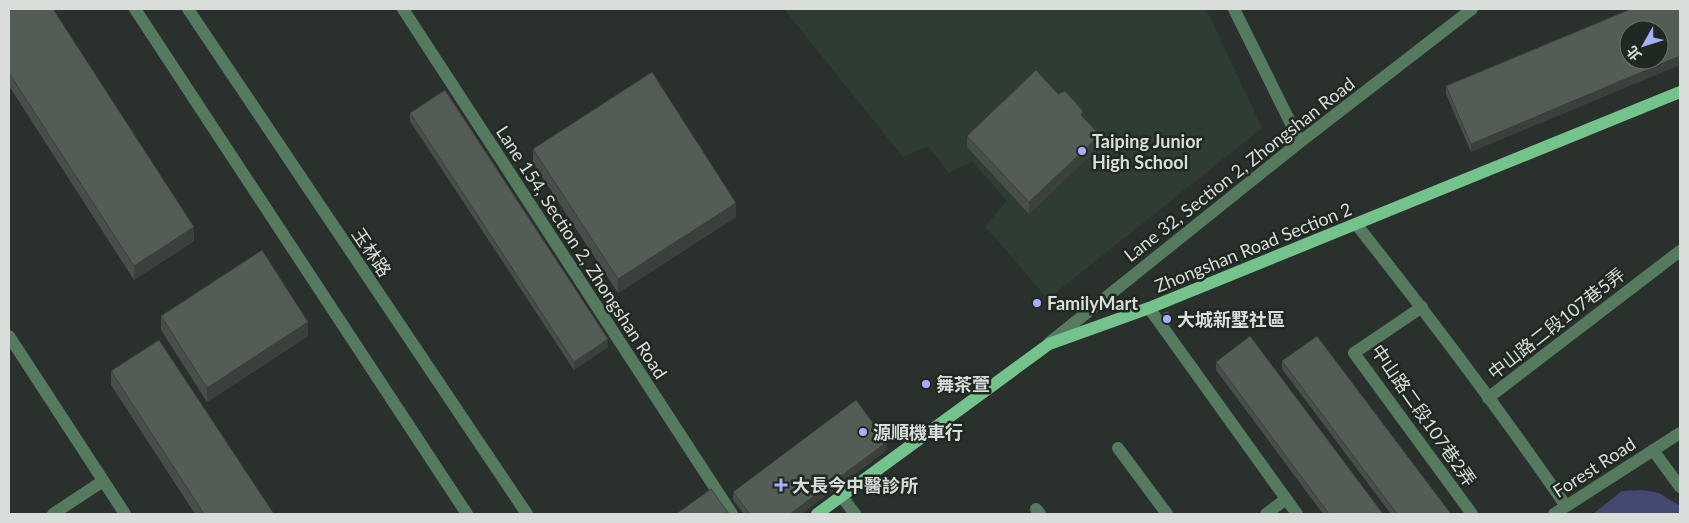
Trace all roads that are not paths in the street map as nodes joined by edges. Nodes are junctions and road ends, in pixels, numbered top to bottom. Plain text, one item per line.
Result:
1 (135, 9) edge
2 (188, 9) edge
3 (403, 9) edge
4 (1234, 9) edge
5 (1472, 9) edge
6 (1680, 92) edge
7 (1300, 142) junction
8 (1356, 224) junction
9 (1680, 251) edge
10 (1422, 307) junction
11 (1149, 308) junction
12 (9, 336) edge
13 (1029, 358) junction
14 (1488, 398) junction
15 (1680, 432) edge
16 (1118, 448) dead end
17 (1653, 450) junction
18 (103, 480) junction
19 (1680, 487) edge
20 (842, 496) junction
21 (1286, 499) junction
22 (1566, 506) junction
23 (53, 514) edge
24 (125, 514) edge
25 (468, 514) edge
26 (527, 514) edge
27 (732, 514) edge
28 (817, 514) edge
29 (855, 514) edge
30 (1167, 514) edge
31 (1266, 514) edge
32 (1297, 514) edge
33 (1472, 514) edge
34 (1554, 514) edge

1 - 25 street
2 - 26 street, 玉林路
3 - 27 street, Lane 154, Section 2, Zhongshan Road
4 - 7 street
5 - 7 street, Lane 32, Section 2, Zhongshan Road
6 - 8 main road, Zhongshan Road Section 2
7 - 13 street, Lane 32, Section 2, Zhongshan Road
8 - 10 street
8 - 11 main road, Zhongshan Road Section 2
9 - 14 street, 中山路二段107巷5弄
10 - 14 street
10 - 33 street, 中山路二段107巷2弄
11 - 13 main road, Zhongshan Road Section 2
11 - 21 street
12 - 18 street
13 - 20 main road, Zhongshan Road Section 2
14 - 22 street
15 - 17 street, Forest Road
16 - 30 street
17 - 19 street, Forest Road
17 - 22 street, Forest Road
18 - 23 street
18 - 24 street
20 - 28 main road, Zhongshan Road Section 2
20 - 29 street
21 - 31 street
21 - 32 street
22 - 34 street, Forest Road

